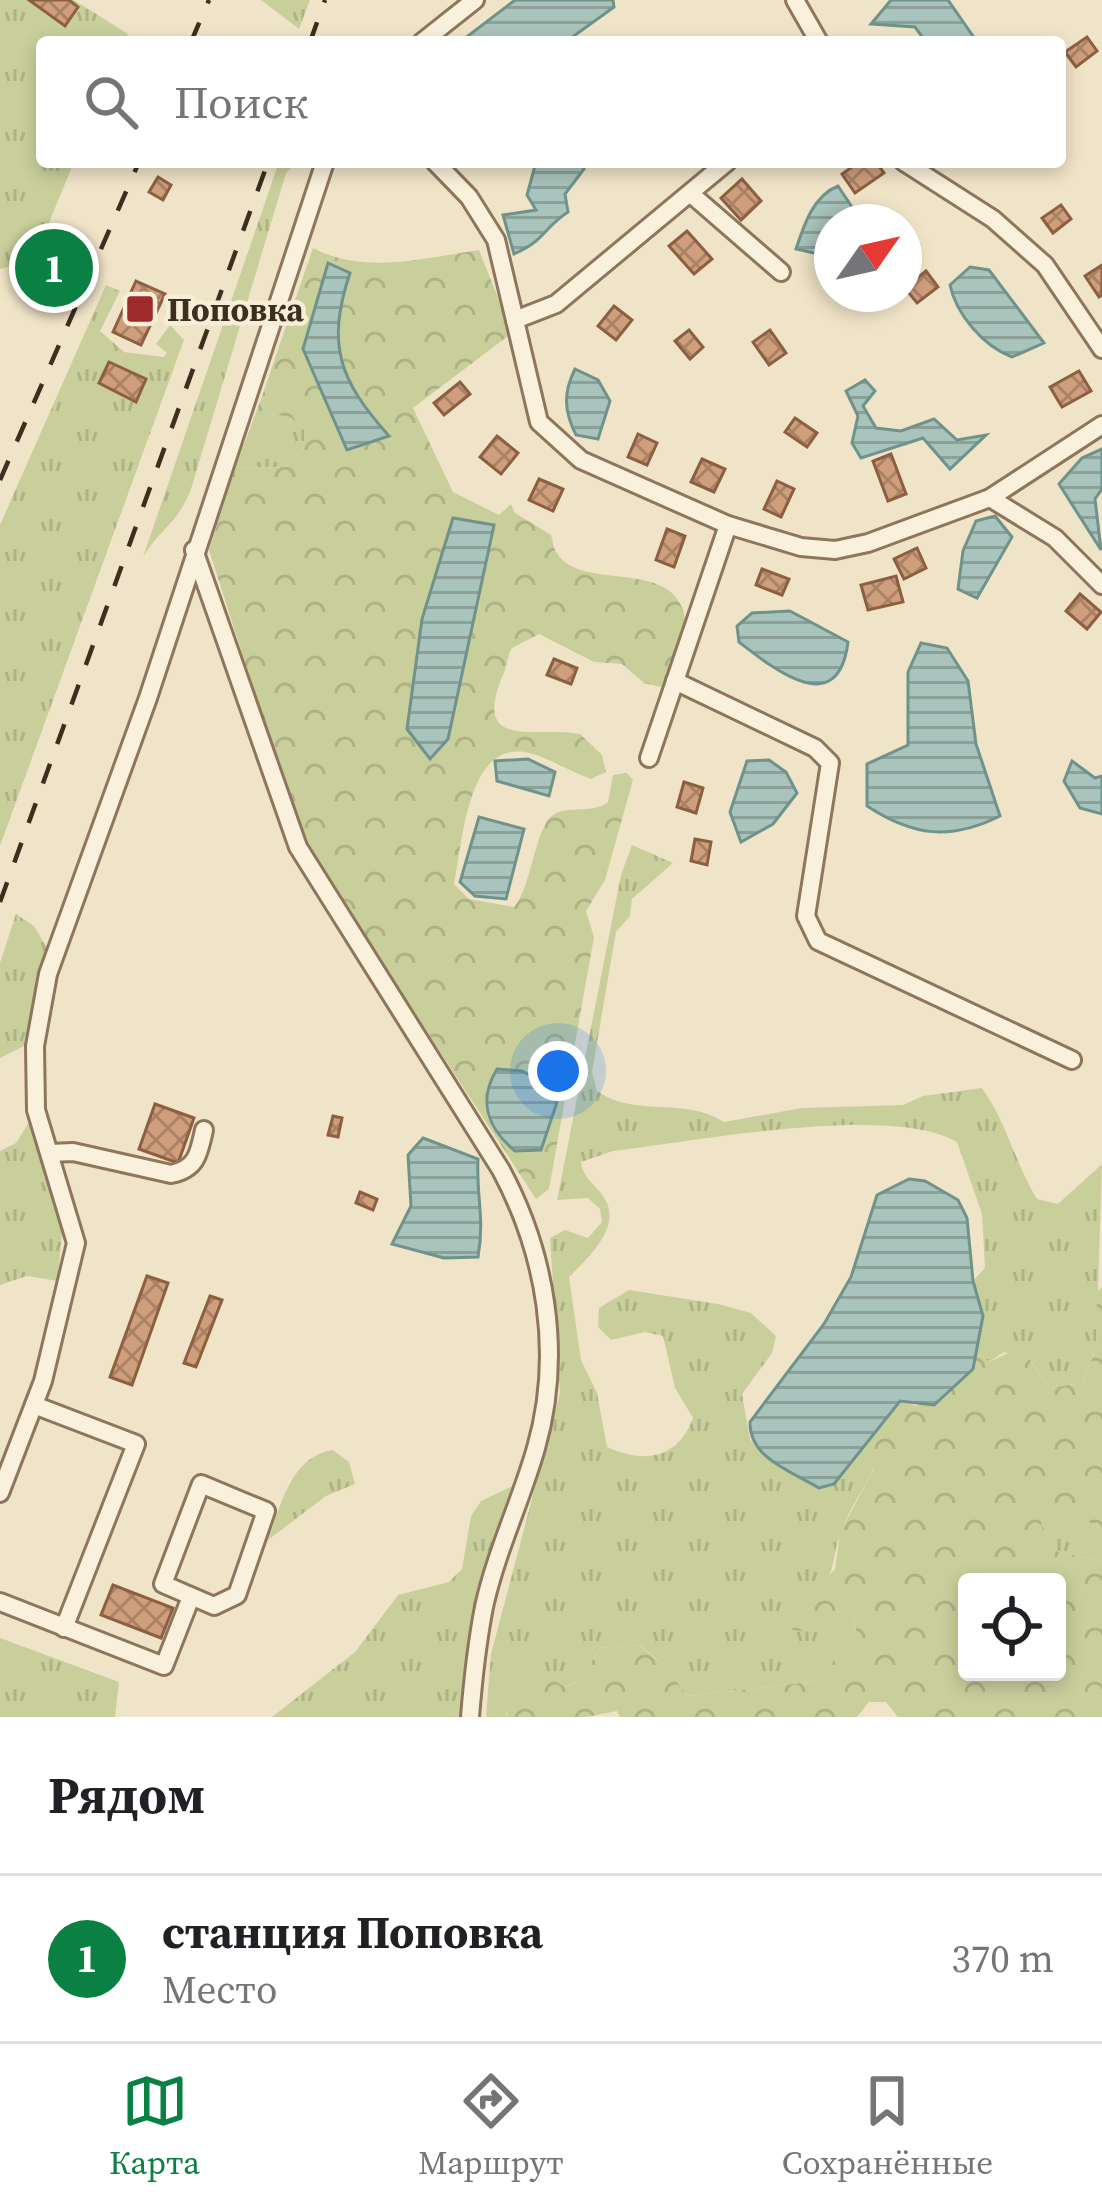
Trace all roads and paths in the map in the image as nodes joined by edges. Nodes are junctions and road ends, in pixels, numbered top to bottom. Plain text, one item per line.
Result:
1 (475, 0) edge
2 (795, 0) edge
3 (430, 36) edge
4 (816, 36) edge
5 (323, 168) edge
6 (441, 168) edge
7 (720, 168) edge
8 (913, 168) edge
9 (691, 194) junction
10 (781, 272) dead end
11 (515, 320) junction
12 (1102, 350) edge
13 (1102, 425) edge
14 (990, 498) junction
15 (728, 524) junction
16 (194, 549) junction
17 (1102, 585) edge
18 (675, 681) junction
19 (649, 758) dead end
20 (1072, 1060) dead end
21 (204, 1130) dead end
22 (50, 1153) junction
23 (34, 1405) junction
24 (0, 1493) edge
25 (190, 1597) junction
26 (0, 1603) edge
27 (64, 1628) junction
28 (470, 1717) edge

1 - 3 street
2 - 4 street
5 - 16 street
6 - 11 street
7 - 9 street
8 - 12 street
9 - 10 street
9 - 11 street
11 - 15 street
13 - 14 street
14 - 15 street
14 - 17 street
15 - 18 street
16 - 22 street
16 - 28 street
18 - 19 street
18 - 20 street
21 - 22 street
22 - 23 street
23 - 24 street
23 - 27 street
25 - 25 street
25 - 27 street
26 - 27 street

